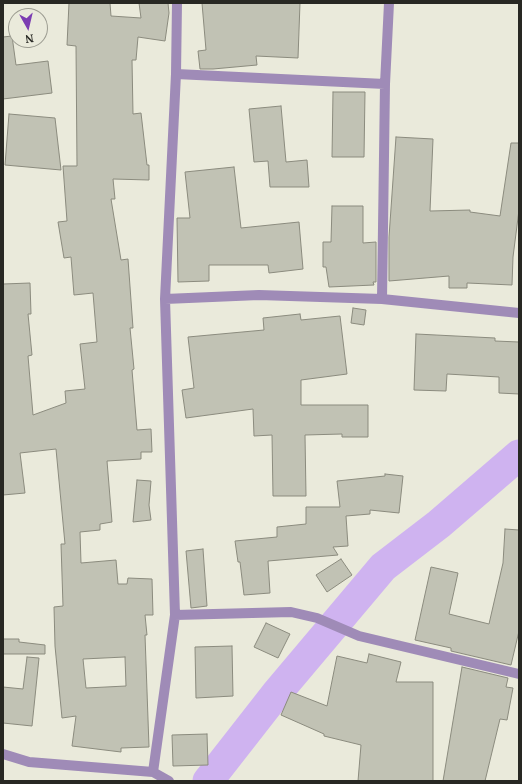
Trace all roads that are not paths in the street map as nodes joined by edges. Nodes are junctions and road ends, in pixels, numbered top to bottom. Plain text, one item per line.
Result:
1 (177, 3) edge
2 (389, 3) edge
3 (176, 74) junction
4 (385, 84) junction
5 (165, 299) junction
6 (382, 299) junction
7 (519, 313) edge
8 (175, 615) junction
9 (519, 674) edge
10 (3, 754) edge
11 (153, 772) junction
12 (169, 781) edge

1 - 3 street
2 - 4 street
3 - 4 street
3 - 5 street
4 - 6 street
5 - 6 street
5 - 8 street
6 - 7 street
8 - 9 street
8 - 11 street
10 - 11 street
11 - 12 street

